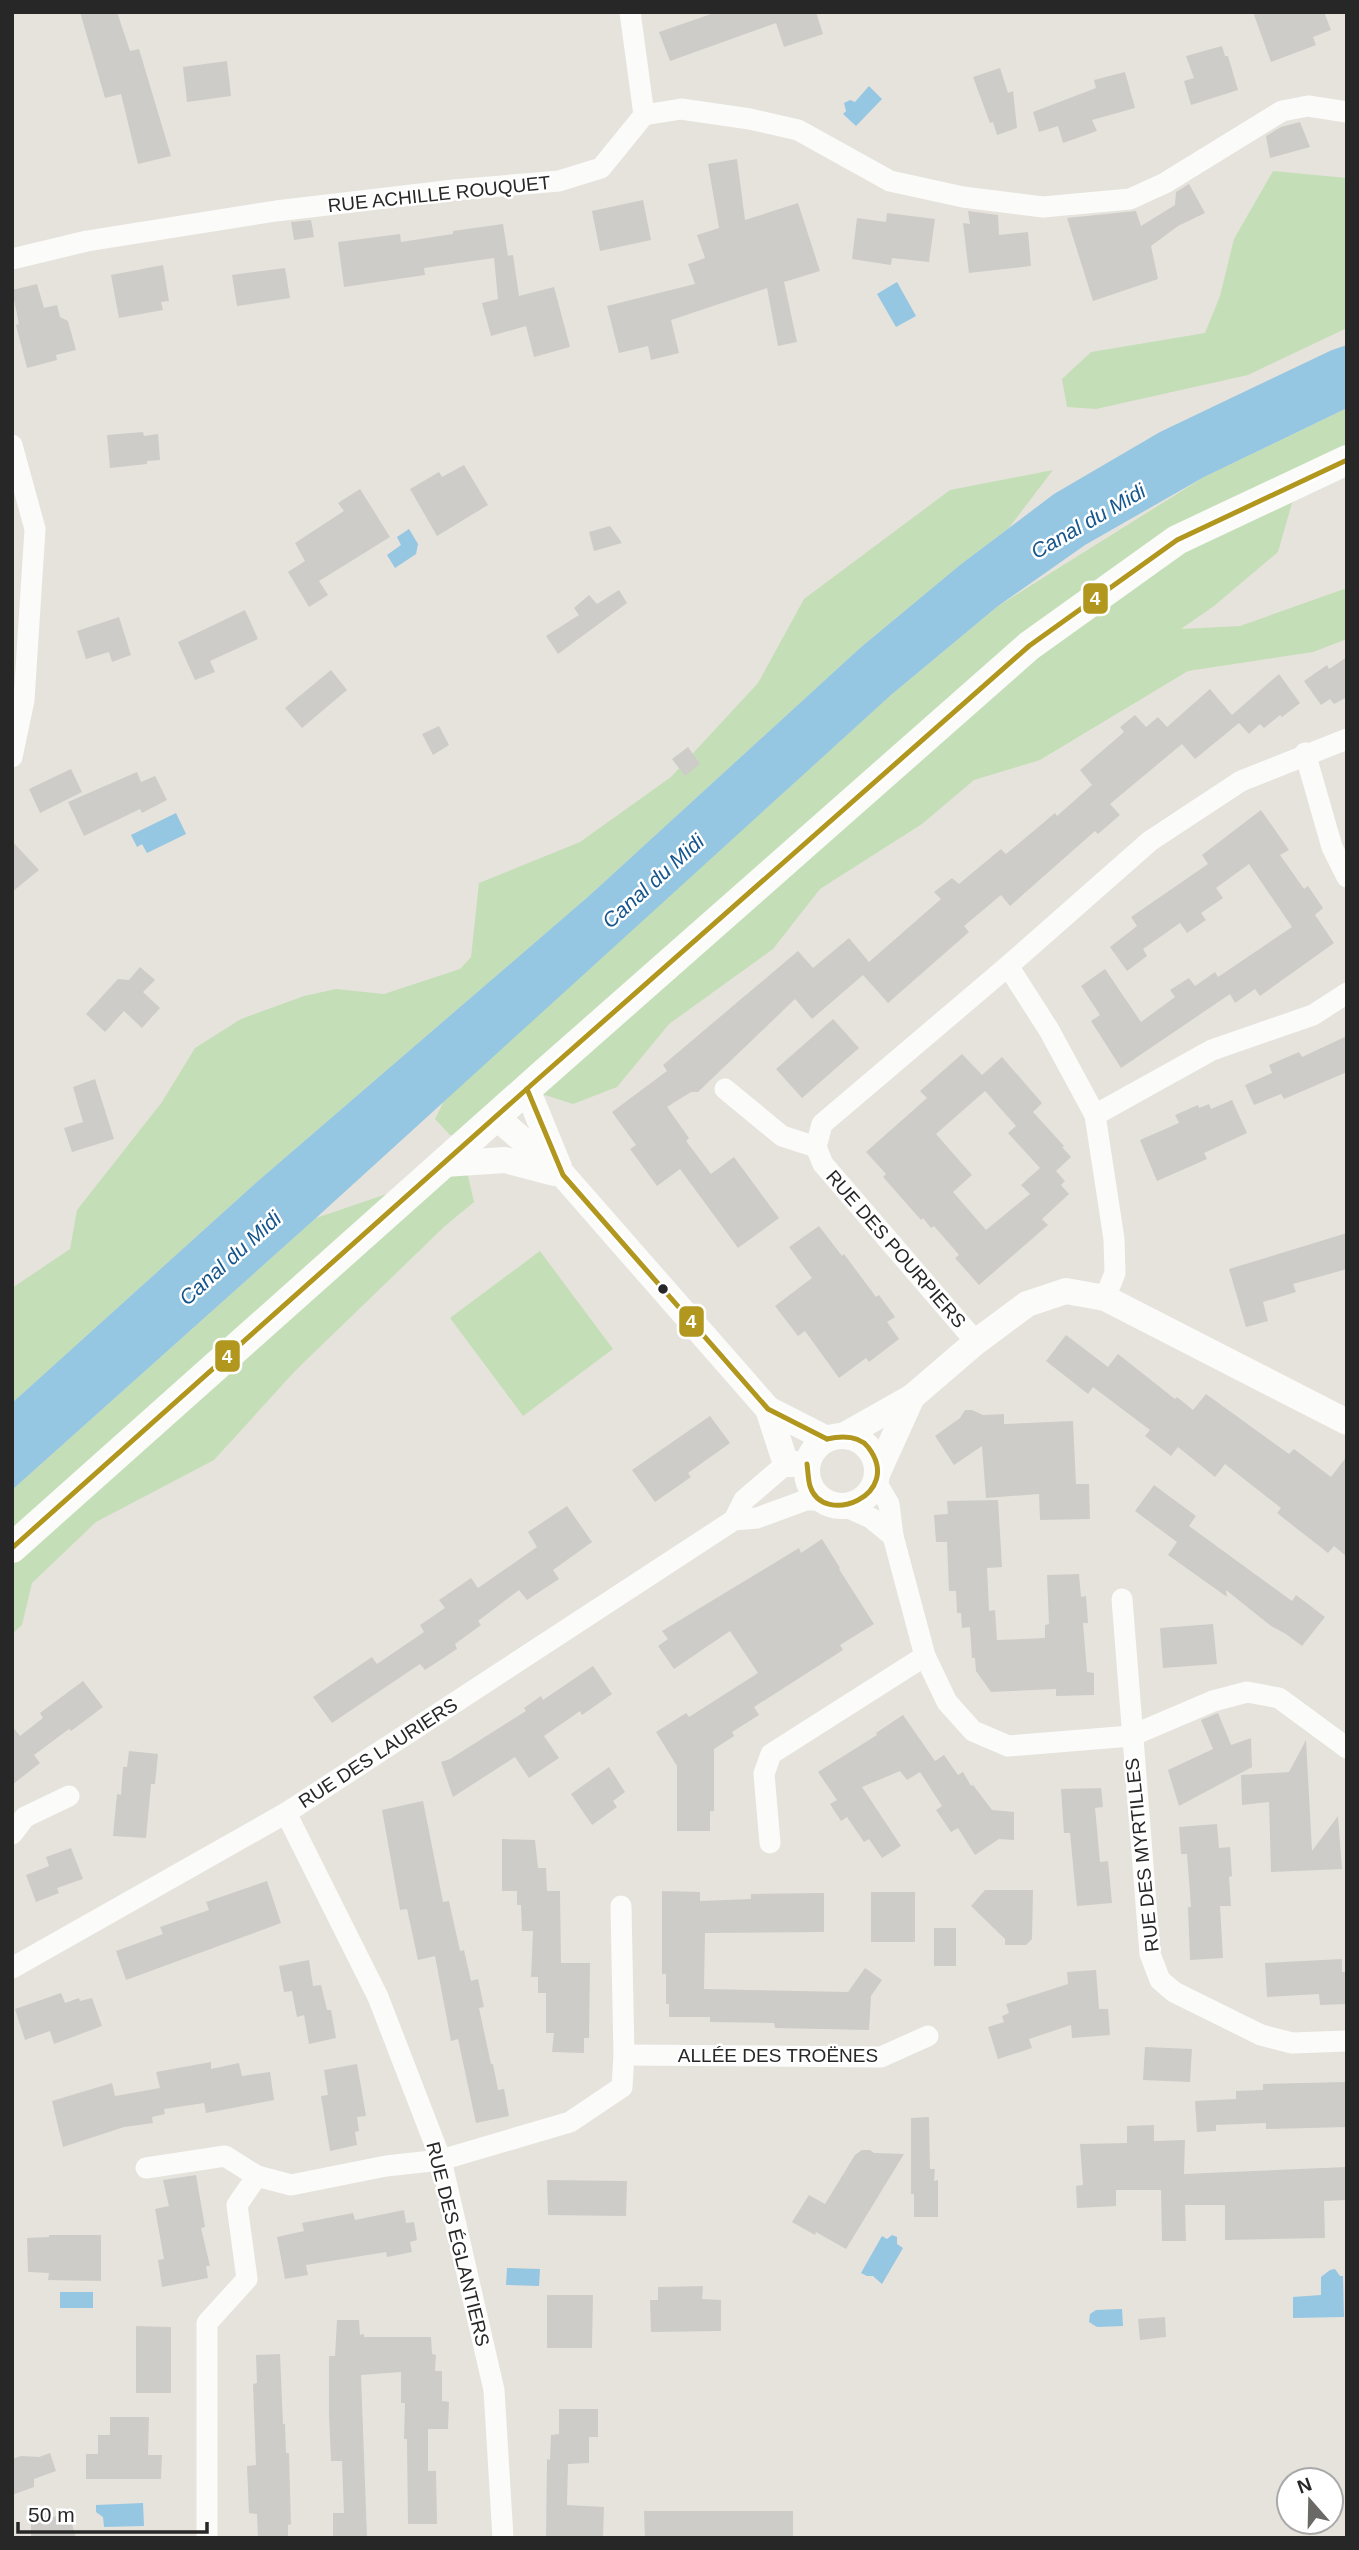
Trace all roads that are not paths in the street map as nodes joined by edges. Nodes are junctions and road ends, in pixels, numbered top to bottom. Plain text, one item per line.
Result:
1 (629, 12) edge
2 (1347, 111) edge
3 (644, 115) junction
4 (12, 259) edge
5 (12, 445) edge
6 (1347, 460) edge
7 (1347, 738) edge
8 (1305, 753) junction
9 (12, 757) edge
10 (1347, 877) edge
11 (1007, 966) junction
12 (1347, 993) edge
13 (527, 1089) junction
14 (725, 1089) dead end
15 (1095, 1115) junction
16 (496, 1117) junction
17 (816, 1147) junction
18 (444, 1164) junction
19 (563, 1175) junction
20 (1105, 1298) junction
21 (976, 1342) junction
22 (912, 1396) junction
23 (768, 1409) junction
24 (1347, 1422) edge
25 (835, 1438) junction
26 (796, 1464) junction
27 (877, 1477) junction
28 (821, 1500) junction
29 (846, 1507) junction
30 (734, 1520) junction
31 (893, 1536) junction
32 (12, 1548) edge
33 (1122, 1599) dead end
34 (925, 1656) junction
35 (1131, 1736) junction
36 (1347, 1748) edge
37 (69, 1796) dead end
38 (286, 1812) junction
39 (12, 1834) edge
40 (770, 1843) dead end
41 (621, 1906) dead end
42 (12, 1968) edge
43 (928, 2036) dead end
44 (1347, 2041) edge
45 (624, 2055) junction
46 (441, 2161) junction
47 (146, 2168) dead end
48 (257, 2176) junction
49 (207, 2538) edge
50 (503, 2538) edge

1 - 3 street
2 - 3 street
3 - 4 street, RUE ACHILLE ROUQUET
5 - 9 street
6 - 13 main road
7 - 8 street, RUE DES POURPIERS
8 - 10 street
8 - 11 street, RUE DES POURPIERS
11 - 15 street
11 - 17 street, RUE DES POURPIERS
12 - 15 street
13 - 16 main road
13 - 19 street
14 - 17 street
15 - 20 street
16 - 18 main road
16 - 19 street
17 - 21 street, RUE DES POURPIERS
18 - 19 street
18 - 32 main road
19 - 23 street
20 - 21 street
20 - 24 street
21 - 22 street
22 - 25 street
22 - 27 street
23 - 25 street
23 - 26 street
25 - 26 street
25 - 27 street
26 - 28 street
26 - 30 street, RUE DES LAURIERS
27 - 29 street
27 - 31 street
28 - 29 street
28 - 30 street, RUE DES LAURIERS
29 - 31 street
30 - 38 street, RUE DES LAURIERS
31 - 34 street
33 - 35 street, RUE DES MYRTILLES
34 - 35 street
34 - 40 street
35 - 36 street
35 - 44 street, RUE DES MYRTILLES
37 - 39 street
38 - 42 street, RUE DES LAURIERS
38 - 46 street, RUE DES ÉGLANTIERS
41 - 45 street
43 - 45 street, ALLÉE DES TROËNES
45 - 46 street
46 - 48 street
46 - 50 street, RUE DES ÉGLANTIERS
47 - 48 street
48 - 49 street

